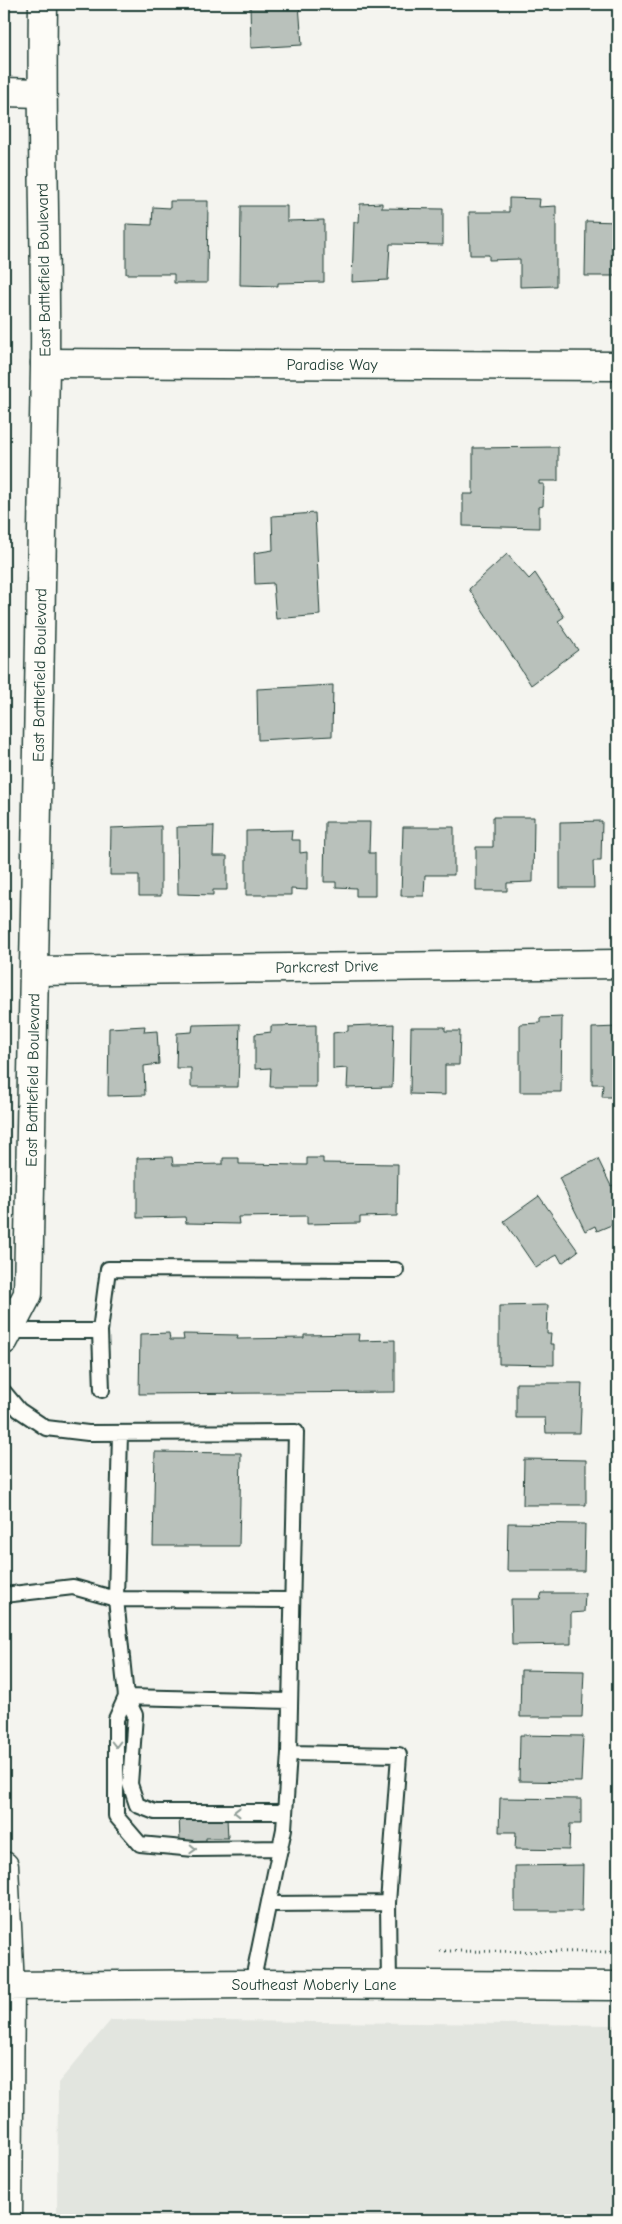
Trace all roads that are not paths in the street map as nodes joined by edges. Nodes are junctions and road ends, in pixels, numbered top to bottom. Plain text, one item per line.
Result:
1 (43, 4) edge
2 (4, 92) edge
3 (42, 93) junction
4 (45, 363) junction
5 (618, 366) edge
6 (618, 964) edge
7 (36, 971) junction
8 (396, 1270) dead end
9 (100, 1331) junction
10 (6, 1335) edge
11 (102, 1390) dead end
12 (4, 1392) edge
13 (120, 1433) junction
14 (4, 1594) edge
15 (116, 1598) junction
16 (291, 1600) junction
17 (126, 1697) junction
18 (290, 1701) junction
19 (289, 1753) junction
20 (285, 1812) junction
21 (281, 1848) junction
22 (4, 1866) edge
23 (388, 1903) junction
24 (270, 1904) junction
25 (252, 1984) junction
26 (389, 1985) junction
27 (618, 1986) edge
28 (7, 1987) edge
29 (8, 2220) edge

1 - 3 street, East Battlefield Boulevard
2 - 3 street
3 - 4 street, East Battlefield Boulevard
4 - 5 street, Paradise Way
4 - 7 street, East Battlefield Boulevard
6 - 7 street, Parkcrest Drive
7 - 10 street, East Battlefield Boulevard
8 - 9 lane
9 - 10 lane
9 - 11 lane
12 - 13 lane
13 - 15 lane
13 - 16 lane
14 - 15 lane
15 - 16 lane
15 - 17 lane
16 - 18 lane
17 - 18 lane
20 -> 17 lane
17 -> 21 lane
18 - 19 lane
19 - 20 lane
19 - 23 lane
20 - 21 lane
21 - 24 lane
22 - 28 street
23 - 24 lane
23 - 26 lane
24 - 25 lane
25 - 26 street, Southeast Moberly Lane
25 - 28 street, Southeast Moberly Lane
26 - 27 street, Southeast Moberly Lane
28 - 29 street

